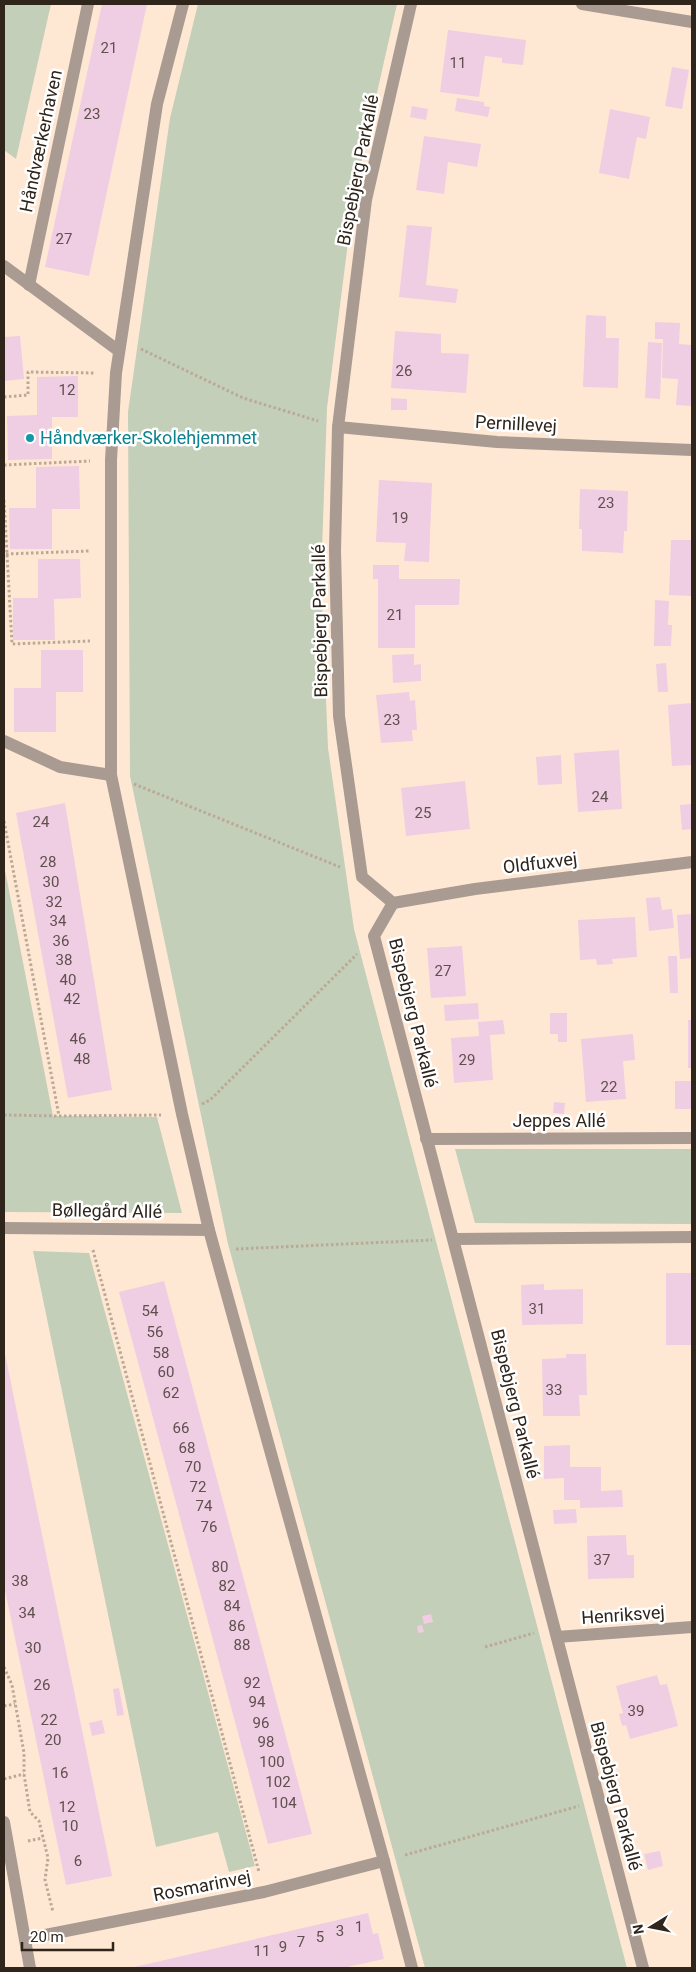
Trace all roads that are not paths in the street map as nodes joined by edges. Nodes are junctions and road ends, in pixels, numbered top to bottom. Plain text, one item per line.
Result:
1 (88, 4) edge
2 (184, 4) edge
3 (411, 4) edge
4 (582, 4) edge
5 (692, 22) edge
6 (4, 266) edge
7 (30, 285) junction
8 (119, 351) junction
9 (338, 427) junction
10 (692, 450) edge
11 (4, 741) edge
12 (111, 775) junction
13 (692, 862) edge
14 (393, 903) junction
15 (692, 1138) edge
16 (426, 1139) junction
17 (4, 1228) edge
18 (209, 1230) junction
19 (692, 1237) edge
20 (455, 1239) junction
21 (692, 1627) edge
22 (555, 1632) junction
23 (4, 1826) edge
24 (384, 1861) junction
25 (24, 1938) junction
26 (30, 1968) edge
27 (412, 1968) edge
28 (643, 1968) edge

1 - 7 street, Håndværkerhaven
2 - 8 street
3 - 9 street, Bispebjerg Parkallé
4 - 5 street
6 - 7 street
7 - 8 street
8 - 12 street
9 - 10 street, Pernillevej
9 - 14 street, Bispebjerg Parkallé
11 - 12 street
12 - 18 street
13 - 14 street, Oldfuxvej
14 - 16 street, Bispebjerg Parkallé
15 - 16 street, Jeppes Allé
16 - 20 street, Bispebjerg Parkallé
17 - 18 street, Bøllegård Allé
18 - 24 street
19 - 20 street
20 - 22 street, Bispebjerg Parkallé
21 - 22 street, Henriksvej
22 - 28 street, Bispebjerg Parkallé
23 - 25 street
24 - 25 street, Rosmarinvej
24 - 27 street
25 - 26 street

